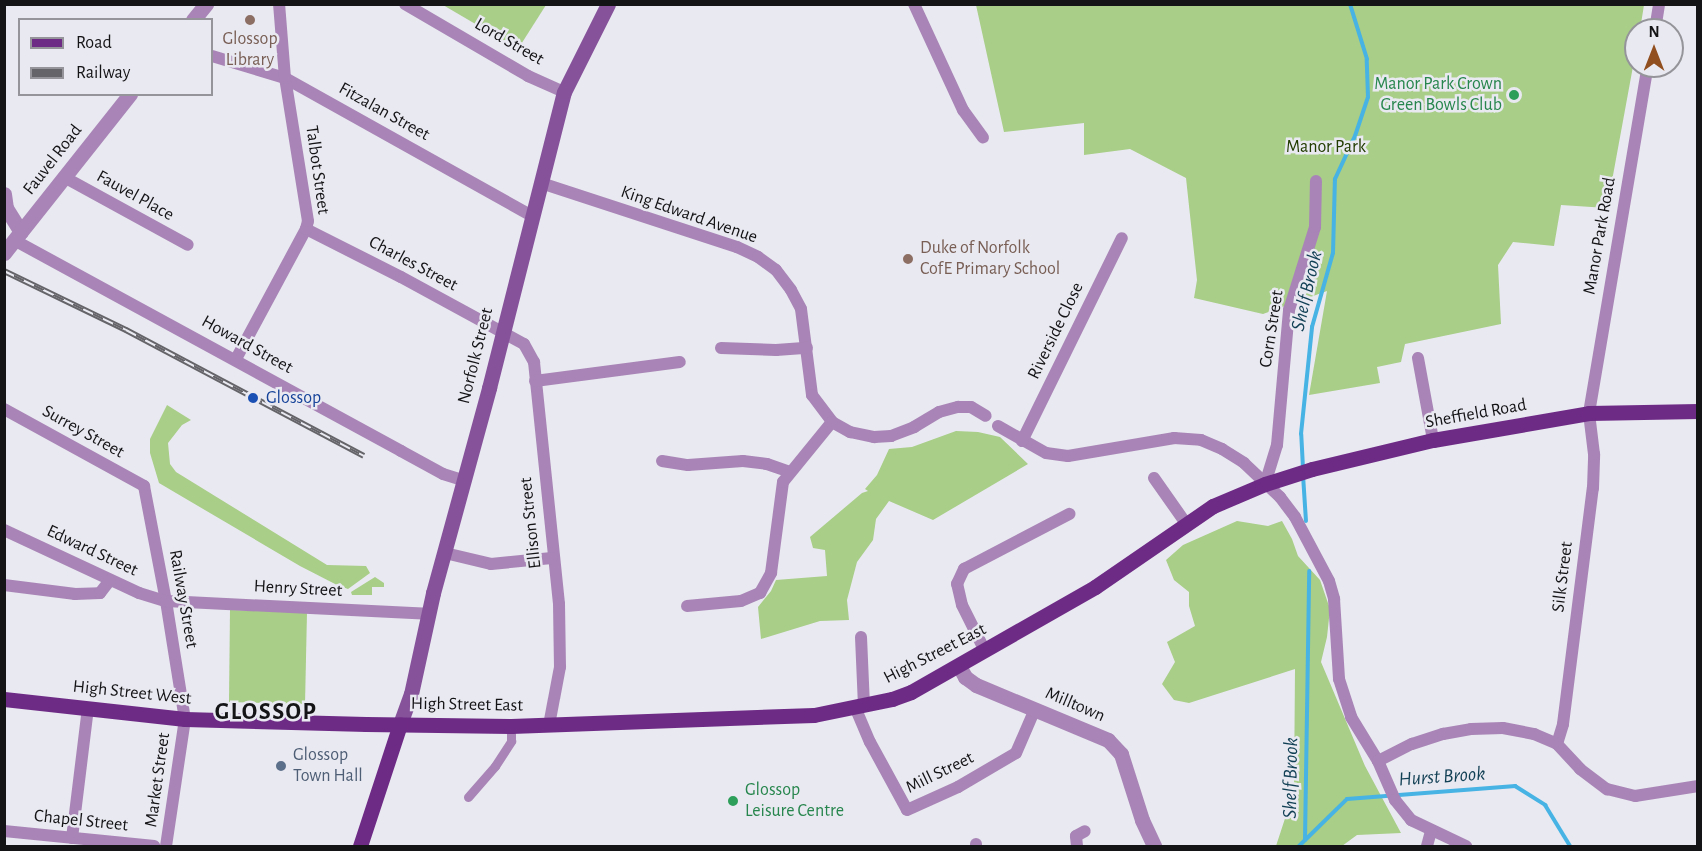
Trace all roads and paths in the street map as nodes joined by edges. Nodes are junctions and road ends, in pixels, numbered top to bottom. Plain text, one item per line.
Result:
1 (206, 4) edge
2 (279, 4) edge
3 (405, 4) edge
4 (608, 4) edge
5 (914, 4) edge
6 (195, 18) edge
7 (213, 56) edge
8 (285, 78) junction
9 (1646, 78) edge
10 (564, 92) junction
11 (128, 96) edge
12 (983, 138) dead end
13 (64, 177) junction
14 (1317, 181) dead end
15 (541, 183) junction
16 (4, 194) edge
17 (532, 216) junction
18 (306, 229) junction
19 (1122, 238) dead end
20 (12, 244) edge
21 (188, 245) dead end
22 (501, 334) junction
23 (721, 348) dead end
24 (807, 348) junction
25 (1418, 358) dead end
26 (236, 359) junction
27 (681, 362) dead end
28 (535, 381) junction
29 (4, 409) edge
30 (1698, 411) edge
31 (1589, 413) junction
32 (986, 416) dead end
33 (832, 422) junction
34 (998, 426) dead end
35 (1434, 440) junction
36 (1022, 441) junction
37 (662, 460) dead end
38 (790, 472) junction
39 (1154, 478) dead end
40 (463, 480) junction
41 (1265, 484) junction
42 (144, 486) joint
43 (1069, 514) dead end
44 (1187, 525) junction
45 (4, 530) edge
46 (445, 554) junction
47 (552, 558) junction
48 (110, 580) junction
49 (4, 585) edge
50 (166, 601) junction
51 (687, 606) dead end
52 (428, 614) junction
53 (861, 638) dead end
54 (985, 651) junction
55 (959, 666) junction
56 (4, 699) edge
57 (860, 706) junction
58 (88, 708) junction
59 (1035, 709) junction
60 (185, 719) junction
61 (400, 724) junction
62 (549, 725) junction
63 (511, 726) junction
64 (1557, 744) junction
65 (1378, 761) junction
66 (1698, 786) edge
67 (468, 797) dead end
68 (4, 831) edge
69 (1085, 831) dead end
70 (1431, 831) junction
71 (72, 838) junction
72 (154, 846) edge
73 (166, 846) edge
74 (361, 846) edge
75 (1077, 846) edge
76 (1154, 846) edge
77 (1427, 846) edge
78 (1466, 846) edge

1 - 6 street
2 - 8 street, Talbot Street
3 - 10 street, Lord Street
4 - 10 main road, Norfolk Street
5 - 12 street
7 - 8 street, Fitzalan Street
8 - 17 street, Fitzalan Street
8 - 18 street, Talbot Street
9 - 31 street, Manor Park Road
10 - 15 main road, Norfolk Street
11 - 13 street, Fauvel Road
13 - 20 street, Fauvel Road
13 - 21 street, Fauvel Place
14 - 41 street, Corn Street
15 - 17 main road, Norfolk Street
15 - 24 street, King Edward Avenue
16 - 20 street
17 - 22 main road, Norfolk Street
18 - 22 street, Charles Street
18 - 26 street, Talbot Street
19 - 36 street, Riverside Close
20 - 26 street, Howard Street
22 - 28 street, Ellison Street
22 - 40 main road, Norfolk Street
23 - 24 street
24 - 33 street, King Edward Avenue
25 - 35 street
26 - 40 street, Howard Street
27 - 28 street
28 - 47 street, Ellison Street
29 - 42 street, Surrey Street
30 - 31 main road, Sheffield Road
31 - 35 main road, Sheffield Road
31 - 64 street, Silk Street
32 - 33 street, King Edward Avenue
33 - 38 street
34 - 36 street
35 - 41 main road, Sheffield Road
36 - 41 street
37 - 38 street
38 - 51 street
39 - 44 street
40 - 46 main road, Norfolk Street
41 - 44 main road, High Street East
41 - 65 street
42 - 50 street, Railway Street
43 - 54 street
44 - 54 main road, High Street East
45 - 48 street, Edward Street
46 - 47 street
46 - 52 main road, Norfolk Street
47 - 62 street, Ellison Street
48 - 49 street
48 - 50 street, Edward Street
50 - 52 street, Henry Street
50 - 60 street, Railway Street
52 - 61 main road, Norfolk Street
53 - 57 street
54 - 55 main road, High Street East
55 - 57 main road, High Street East
55 - 59 street, Milltown
56 - 58 main road, High Street West
57 - 59 street, Mill Street
57 - 62 main road, High Street East
58 - 60 main road, High Street West
58 - 71 street
59 - 76 street, Milltown
60 - 61 main road, High Street West
60 - 73 street, Market Street
61 - 63 main road, High Street East
61 - 74 main road
62 - 63 main road, High Street East
63 - 67 street
64 - 65 street
64 - 66 street
65 - 70 street
68 - 71 street, Chapel Street
69 - 75 street
70 - 77 street
70 - 78 street
71 - 72 street, Chapel Street

